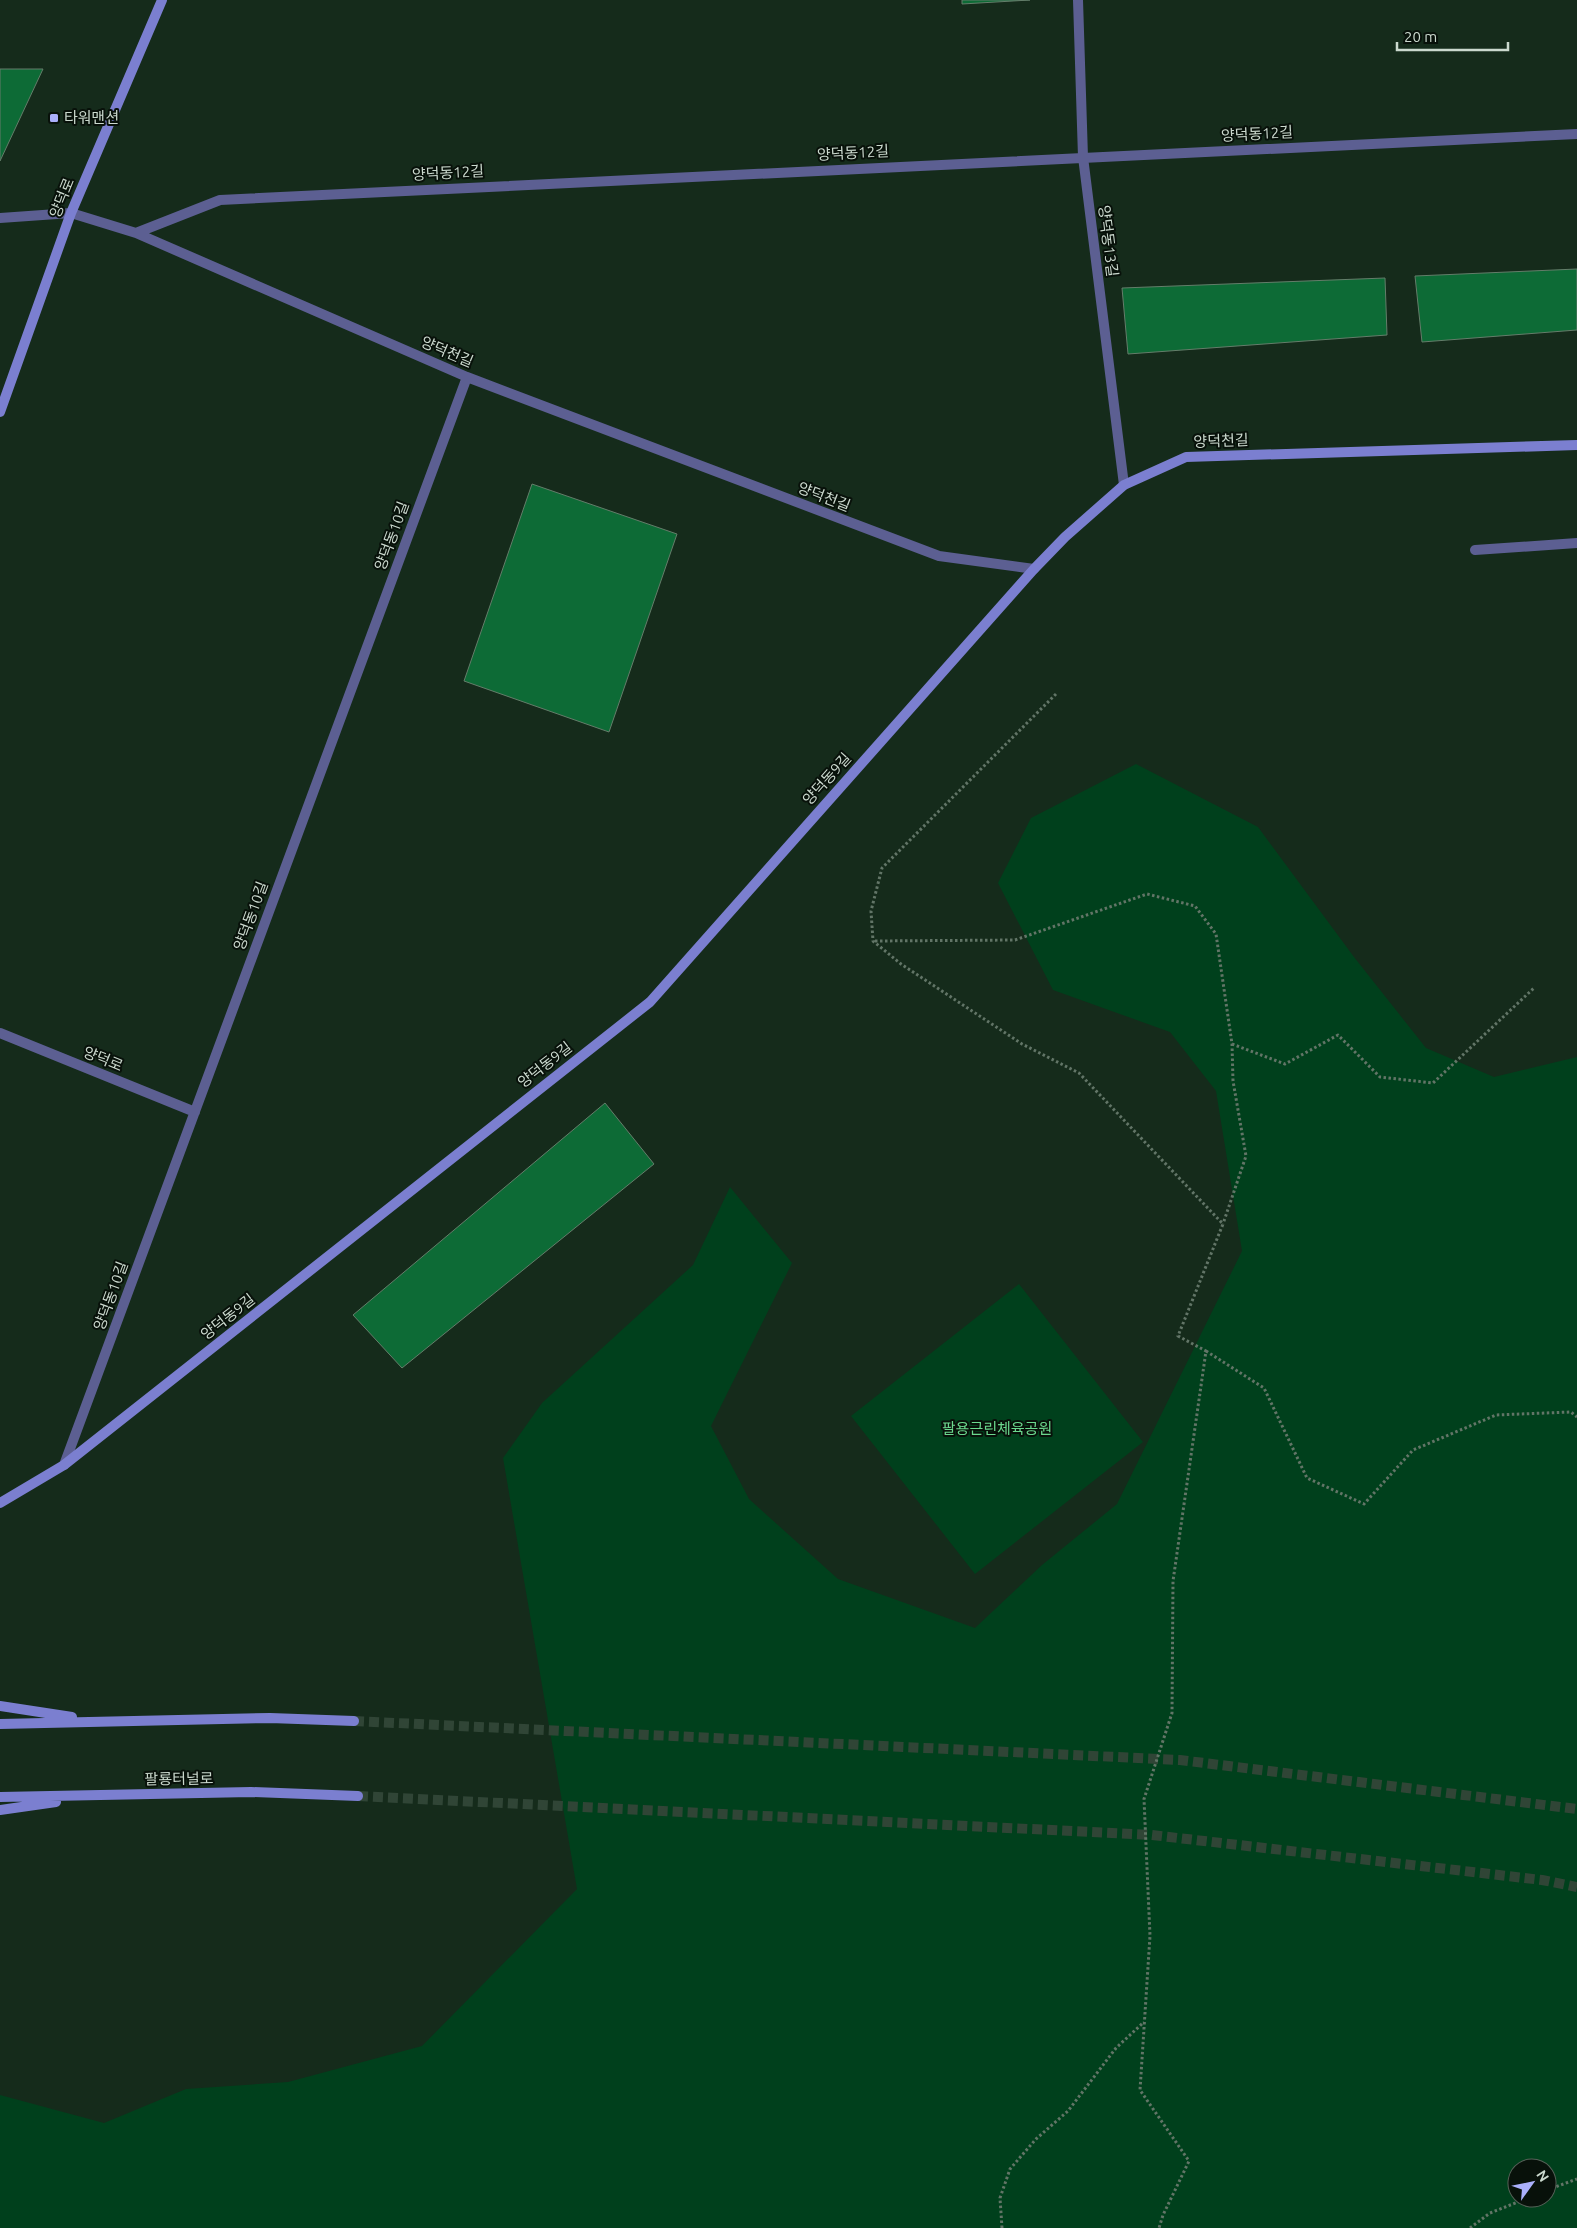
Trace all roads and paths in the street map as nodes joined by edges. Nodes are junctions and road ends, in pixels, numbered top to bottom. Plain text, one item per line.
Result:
1 (162, 0) edge
2 (1078, 0) edge
3 (1577, 134) edge
4 (1083, 157) junction
5 (71, 213) junction
6 (0, 218) edge
7 (136, 233) junction
8 (467, 377) junction
9 (0, 412) edge
10 (1577, 445) edge
11 (1124, 485) junction
12 (1577, 544) edge
13 (1475, 550) dead end
14 (1034, 568) junction
15 (1056, 694) dead end
16 (873, 941) junction
17 (1536, 987) dead end
18 (0, 1033) edge
19 (1232, 1044) junction
20 (194, 1112) junction
21 (1223, 1224) junction
22 (1206, 1351) junction
23 (1577, 1417) edge
24 (64, 1465) junction
25 (0, 1503) edge
26 (0, 1706) edge
27 (111, 1722) junction
28 (354, 1722) tunnel mouth
29 (0, 1724) edge
30 (95, 1796) junction
31 (358, 1796) tunnel mouth
32 (0, 1797) edge
33 (0, 1810) edge
34 (1144, 2022) junction
35 (1577, 2179) edge
36 (1557, 2186) edge
37 (1507, 2206) edge
38 (1002, 2228) edge
39 (1159, 2228) edge
40 (1470, 2228) edge

1 - 5 main road, 양덕로
2 - 4 street, 양덕동13길
3 - 4 street, 양덕동12길
4 - 7 street, 양덕동12길
4 - 11 street, 양덕동13길
5 - 6 street
5 - 7 street, 양덕천길
5 - 9 main road, 양덕로
7 - 8 street, 양덕천길
8 - 14 street, 양덕천길
8 - 20 street, 양덕동10길
10 - 11 main road, 양덕천길
11 - 14 main road, 양덕천길
12 - 13 street
14 - 24 main road, 양덕동9길
15 - 16 path
16 - 19 path
16 - 21 path
17 - 19 path
18 - 20 street, 양덕로
19 - 21 path
20 - 24 street, 양덕동10길
21 - 22 path
22 - 23 path
22 - 34 path
24 - 25 main road, 양덕동9길
26 - 27 main road
27 - 28 main road
27 - 29 main road
30 - 31 main road, 팔룡터널로
30 - 32 main road, 팔룡터널로
30 - 33 main road
34 - 38 path
34 - 39 path
35 - 36 path
37 - 40 path

